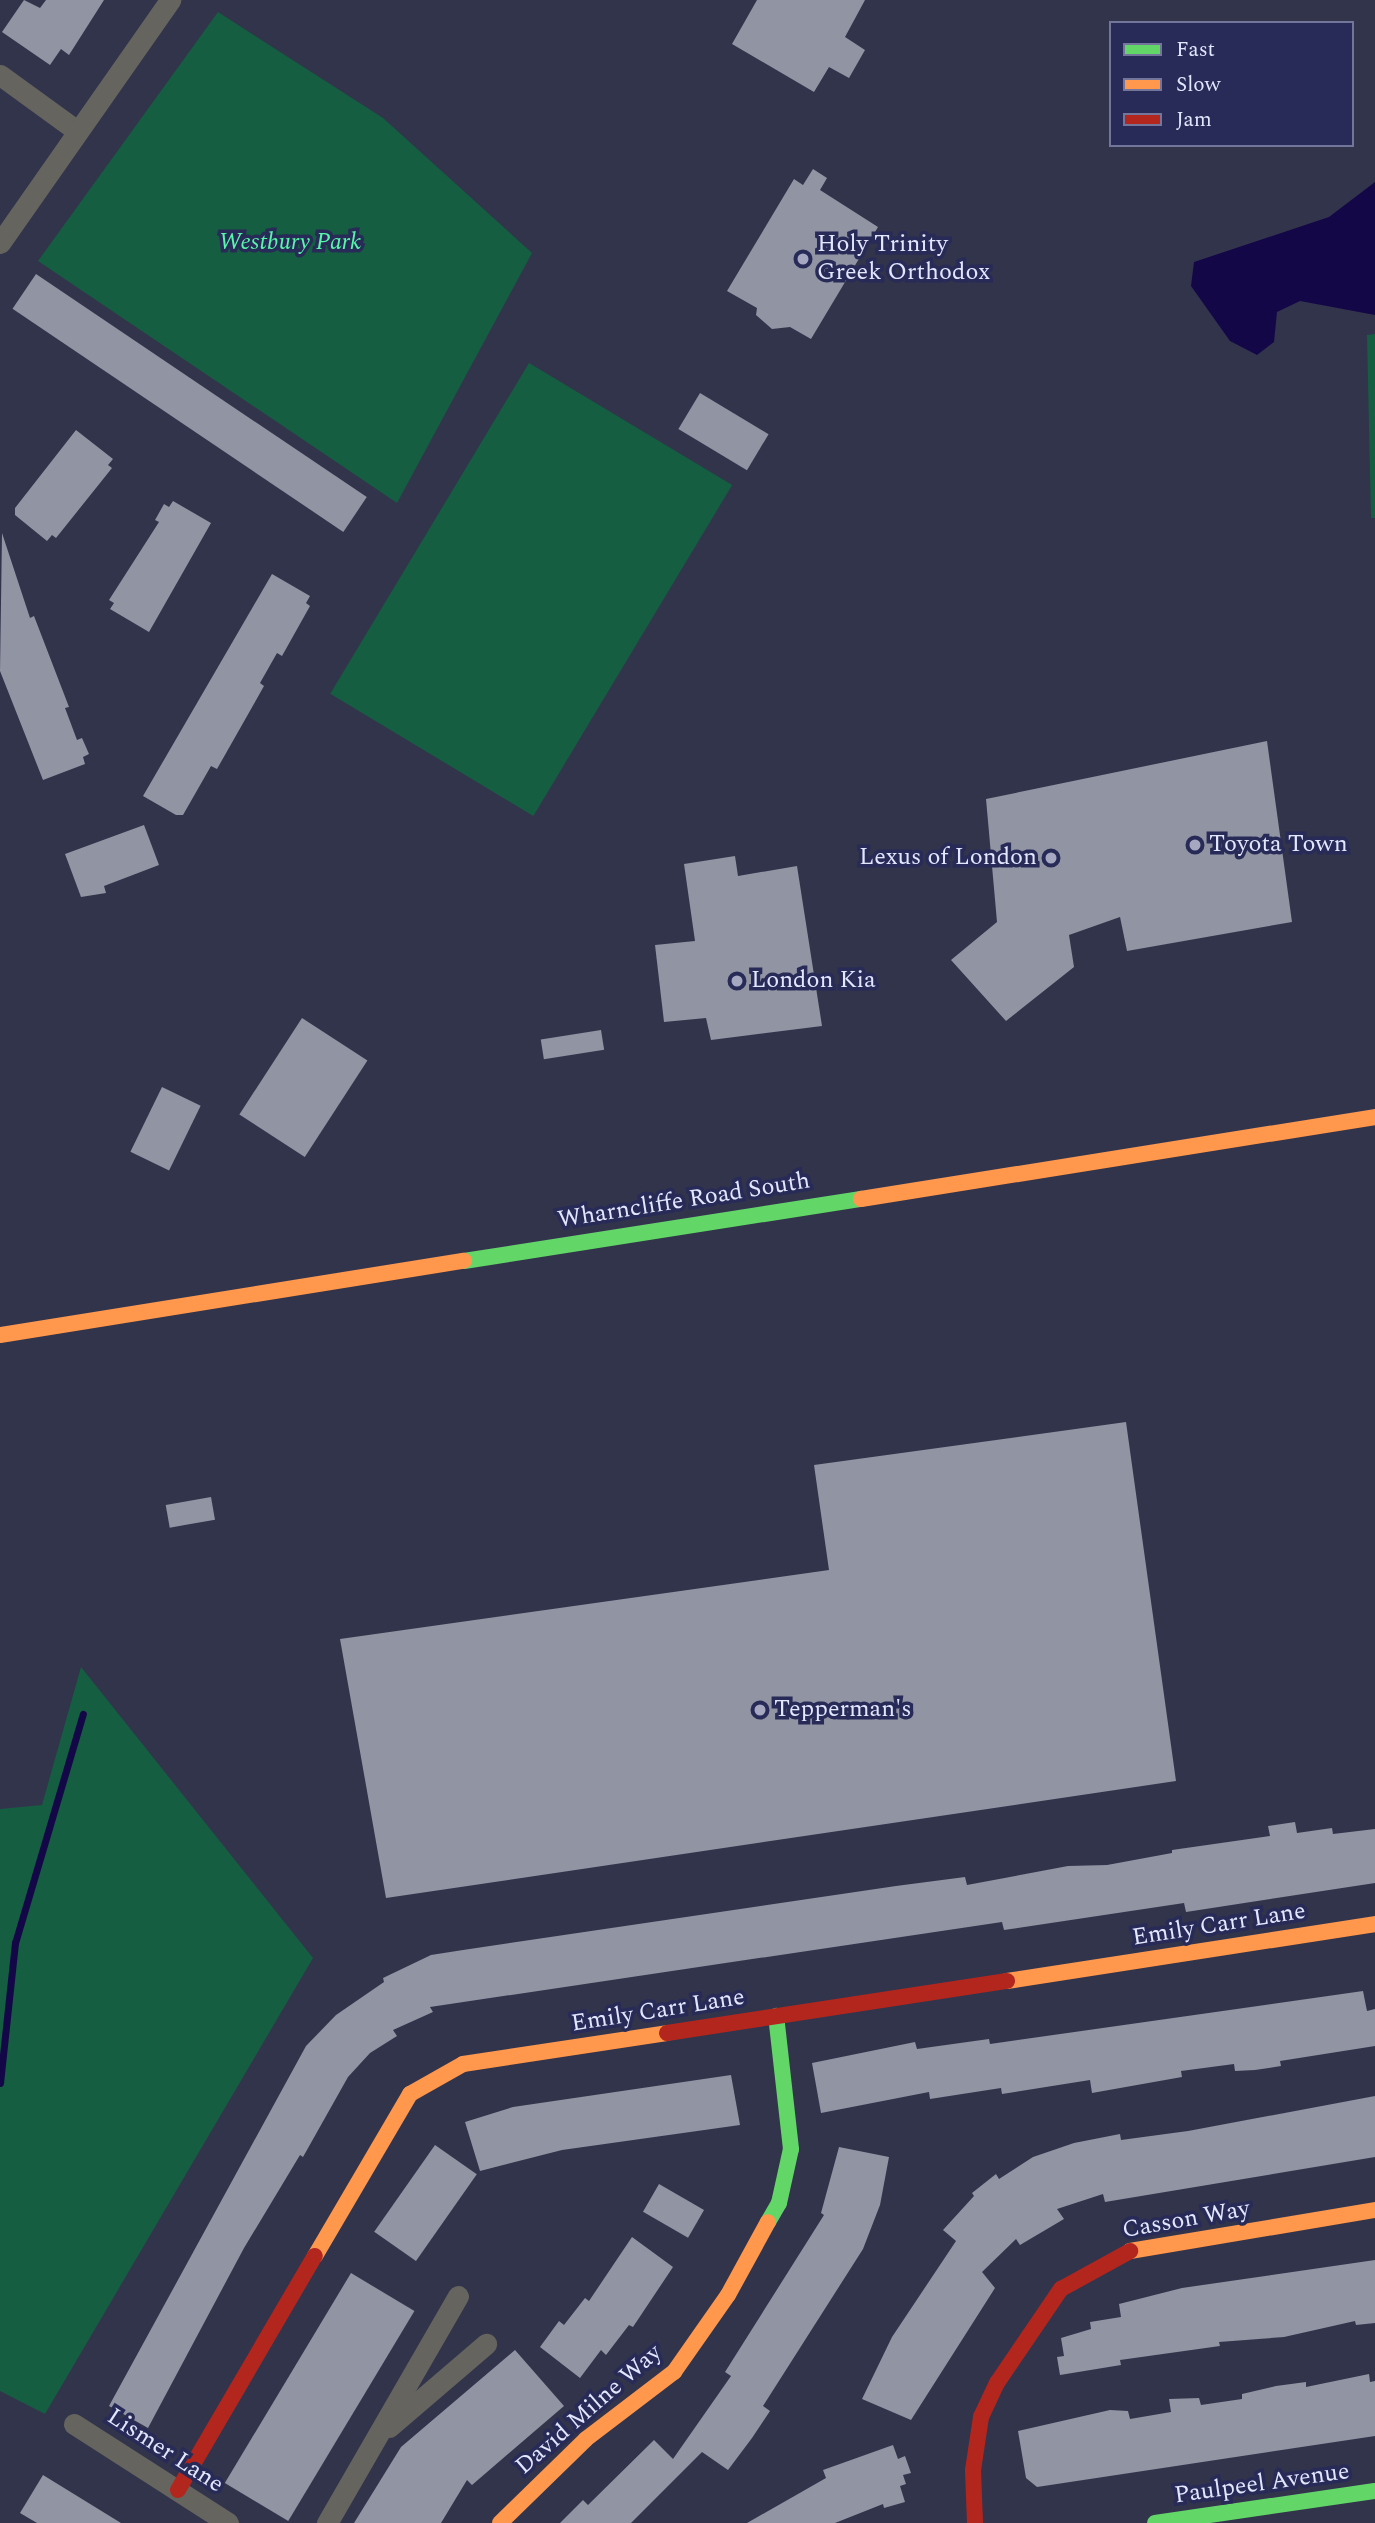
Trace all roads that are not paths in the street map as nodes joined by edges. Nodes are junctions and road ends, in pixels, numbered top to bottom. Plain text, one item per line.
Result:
1 (170, 0) edge
2 (0, 75) edge
3 (77, 131) junction
4 (0, 243) edge
5 (1375, 1117) edge
6 (0, 1335) edge
7 (1375, 1924) edge
8 (776, 2016) junction
9 (1375, 2210) edge
10 (458, 2296) dead end
11 (486, 2343) dead end
12 (74, 2424) dead end
13 (377, 2437) junction
14 (178, 2490) junction
15 (1375, 2491) edge
16 (228, 2523) edge
17 (327, 2523) edge
18 (500, 2523) edge
19 (975, 2523) edge
20 (1155, 2523) edge

1 - 3 street
2 - 3 street
3 - 4 street
5 - 6 street, Wharncliffe Road South
7 - 8 street, Emily Carr Lane
8 - 14 street, Emily Carr Lane
8 - 18 street, David Milne Way
9 - 19 street, Casson Way
10 - 13 street
11 - 13 street
12 - 14 street, Lismer Lane
13 - 17 street
14 - 16 street, Lismer Lane
15 - 20 street, Paulpeel Avenue

